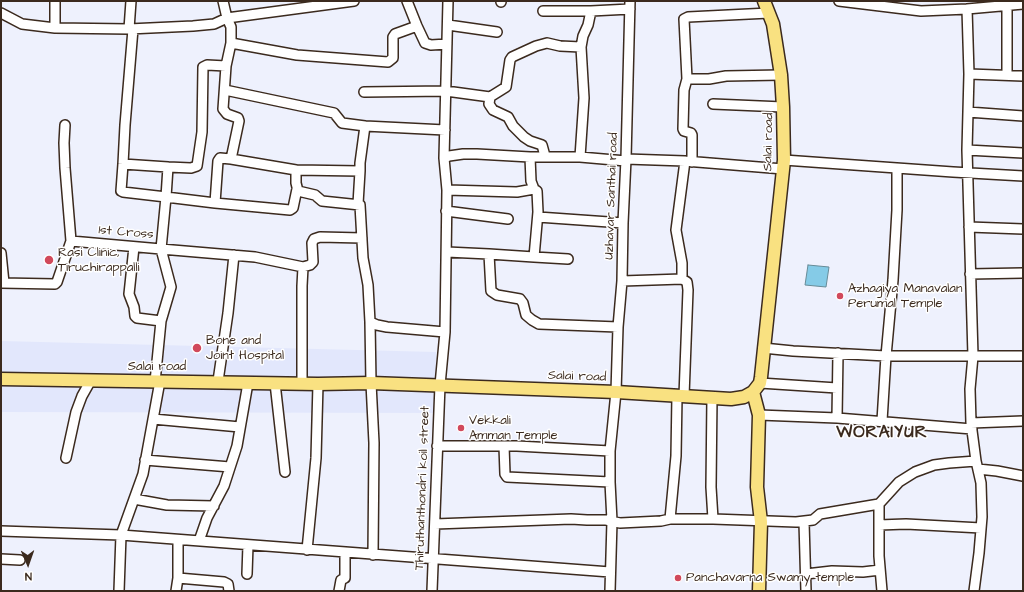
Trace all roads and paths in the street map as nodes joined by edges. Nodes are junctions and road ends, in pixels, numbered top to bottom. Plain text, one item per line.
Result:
1 (55, 1) edge
2 (131, 1) edge
3 (223, 1) edge
4 (354, 1) edge
5 (407, 1) edge
6 (448, 1) edge
7 (764, 1) edge
8 (839, 1) edge
9 (994, 4) edge
10 (1023, 4) edge
11 (630, 5) edge
12 (903, 5) edge
13 (1008, 5) junction
14 (543, 10) dead end
15 (967, 10) junction
16 (591, 11) junction
17 (1, 13) edge
18 (769, 13) junction
19 (227, 18) junction
20 (448, 25) junction
21 (417, 26) junction
22 (55, 28) junction
23 (131, 29) junction
24 (497, 32) dead end
25 (231, 42) junction
26 (447, 44) junction
27 (581, 47) junction
28 (226, 66) junction
29 (969, 74) junction
30 (781, 75) junction
31 (1007, 75) junction
32 (1023, 76) edge
33 (686, 79) junction
34 (225, 90) junction
35 (446, 91) junction
36 (364, 92) dead end
37 (490, 97) junction
38 (713, 104) dead end
39 (784, 108) junction
40 (968, 112) junction
41 (1023, 116) edge
42 (65, 125) dead end
43 (364, 126) junction
44 (445, 130) junction
45 (967, 150) junction
46 (1023, 153) edge
47 (545, 156) junction
48 (530, 157) junction
49 (580, 157) junction
50 (444, 158) junction
51 (231, 159) junction
52 (626, 160) junction
53 (688, 161) junction
54 (123, 164) junction
55 (784, 165) junction
56 (168, 167) junction
57 (897, 169) junction
58 (296, 170) junction
59 (360, 171) junction
60 (968, 173) junction
61 (1023, 176) edge
62 (534, 189) junction
63 (297, 190) junction
64 (447, 190) junction
65 (166, 197) junction
66 (214, 203) junction
67 (358, 204) junction
68 (446, 211) junction
69 (538, 217) junction
70 (508, 219) dead end
71 (623, 223) junction
72 (969, 227) junction
73 (1023, 229) edge
74 (362, 238) junction
75 (71, 241) junction
76 (134, 247) junction
77 (162, 249) junction
78 (447, 252) junction
79 (1, 253) edge
80 (489, 254) junction
81 (234, 255) junction
82 (534, 257) junction
83 (568, 259) dead end
84 (303, 267) junction
85 (1023, 273) edge
86 (970, 274) junction
87 (682, 279) junction
88 (622, 281) junction
89 (2, 283) edge
90 (161, 321) junction
91 (370, 322) junction
92 (618, 327) junction
93 (445, 332) junction
94 (763, 348) junction
95 (838, 354) junction
96 (886, 356) junction
97 (973, 356) junction
98 (1023, 356) edge
99 (1, 379) edge
100 (91, 380) junction
101 (157, 381) junction
102 (218, 381) junction
103 (248, 383) junction
104 (275, 383) junction
105 (371, 383) junction
106 (302, 384) junction
107 (318, 384) junction
108 (440, 386) junction
109 (756, 388) junction
110 (837, 388) junction
111 (616, 392) junction
112 (681, 396) junction
113 (712, 397) junction
114 (759, 415) junction
115 (837, 418) junction
116 (153, 419) junction
117 (882, 421) junction
118 (1023, 421) edge
119 (971, 426) junction
120 (240, 427) junction
121 (437, 446) junction
122 (504, 446) junction
123 (610, 451) junction
124 (66, 458) dead end
125 (145, 460) junction
126 (977, 465) junction
127 (230, 467) junction
128 (285, 472) dead end
129 (1023, 476) edge
130 (610, 482) junction
131 (134, 499) junction
132 (880, 504) junction
133 (214, 506) junction
134 (713, 519) junction
135 (670, 520) junction
136 (612, 521) junction
137 (761, 522) junction
138 (804, 522) junction
139 (435, 524) junction
140 (879, 525) junction
141 (981, 528) junction
142 (1, 531) edge
143 (121, 535) junction
144 (178, 540) junction
145 (199, 542) junction
146 (248, 545) junction
147 (307, 550) junction
148 (346, 553) junction
149 (373, 555) junction
150 (1, 559) edge
151 (434, 559) junction
152 (20, 560) dead end
153 (880, 570) junction
154 (610, 572) junction
155 (247, 574) dead end
156 (806, 574) junction
157 (178, 578) junction
158 (119, 591) edge
159 (176, 591) edge
160 (229, 591) edge
161 (339, 591) edge
162 (432, 591) edge
163 (610, 591) edge
164 (759, 591) edge
165 (806, 591) edge
166 (882, 591) edge
167 (974, 591) edge

1 - 22 street
2 - 23 street
3 - 19 street
4 - 19 street
5 - 21 street
6 - 20 street, Thiruthanthondri koil street
7 - 18 main road, Salai road
8 - 12 street
9 - 13 street
9 - 15 street
10 - 13 street
11 - 16 street
11 - 52 street, Uzhavar Santhai road
12 - 15 street
13 - 31 street
14 - 16 street
15 - 29 street
16 - 27 street
17 - 22 street
18 - 30 main road, Salai road
18 - 33 street
19 - 23 street
19 - 25 street
20 - 24 street
20 - 26 street, Thiruthanthondri koil street
21 - 25 street
21 - 26 street
22 - 23 street
23 - 54 street
25 - 28 street
26 - 35 street, Thiruthanthondri koil street
27 - 37 street
27 - 49 street
28 - 34 street
28 - 56 street
29 - 31 street
29 - 40 street
30 - 33 street
30 - 39 main road, Salai road
31 - 32 street
33 - 53 street
34 - 43 street
34 - 51 street
35 - 36 street
35 - 37 street
35 - 44 street, Thiruthanthondri koil street
37 - 47 street
38 - 39 street
39 - 55 main road, Salai road
40 - 41 street
40 - 45 street
42 - 75 street
43 - 44 street
43 - 59 street
44 - 50 street, Thiruthanthondri koil street
45 - 46 street
45 - 60 street
47 - 48 street
47 - 49 street
48 - 50 street
48 - 62 street
49 - 52 street
50 - 64 street, Thiruthanthondri koil street
51 - 58 street
51 - 66 street
52 - 53 street
52 - 71 street, Uzhavar Santhai road
53 - 55 street
53 - 87 street
54 - 56 street
54 - 65 street
55 - 57 street
55 - 94 main road, Salai road
56 - 65 street, 1st Cross
57 - 60 street
57 - 96 street
58 - 59 street
58 - 63 street
59 - 67 street
60 - 61 street
60 - 72 street
62 - 64 street
62 - 69 street
63 - 66 street
63 - 67 street
64 - 68 street, Thiruthanthondri koil street
65 - 66 street
65 - 77 street, 1st Cross
67 - 74 street
68 - 70 street
68 - 78 street, Thiruthanthondri koil street
69 - 71 street
69 - 82 street
71 - 88 street, Uzhavar Santhai road
72 - 73 street
72 - 86 street
74 - 84 street
74 - 91 street
75 - 76 street, 1st Cross
75 - 89 street
76 - 77 street, 1st Cross
76 - 90 street
77 - 81 street
77 - 90 street
78 - 80 street
78 - 93 street, Thiruthanthondri koil street
79 - 89 street
80 - 82 street
80 - 92 street
81 - 84 street
81 - 102 street
82 - 83 street
84 - 106 street
85 - 86 street
86 - 97 street
87 - 88 street
87 - 112 street
88 - 92 street, Uzhavar Santhai road
90 - 101 street
91 - 93 street
91 - 105 street
92 - 111 street, Uzhavar Santhai road
93 - 108 street, Thiruthanthondri koil street
94 - 95 street
94 - 109 main road, Salai road
95 - 96 street
95 - 110 street
96 - 97 street
96 - 117 street
97 - 98 street
97 - 119 street
99 - 100 main road, Salai road
100 - 101 main road, Salai road
100 - 124 street
101 - 102 main road, Salai road
101 - 116 street
102 - 103 main road, Salai road
103 - 104 main road, Salai road
103 - 120 street
104 - 106 main road, Salai road
104 - 128 street
105 - 107 main road, Salai road
105 - 108 main road, Salai road
105 - 149 street
106 - 107 main road, Salai road
107 - 147 street
108 - 111 main road, Salai road
108 - 121 street, Thiruthanthondri koil street
109 - 110 street
109 - 113 main road, Salai road
109 - 114 main road
110 - 115 street
111 - 112 main road, Salai road
111 - 123 street, Uzhavar Santhai road
112 - 113 main road, Salai road
112 - 135 street
113 - 134 street
114 - 115 street
114 - 137 main road
115 - 117 street
116 - 120 street
116 - 125 street
117 - 119 street
118 - 119 street
119 - 126 street
120 - 127 street
121 - 122 street
121 - 139 street, Thiruthanthondri koil street
122 - 123 street
122 - 130 street
123 - 130 street, Uzhavar Santhai road
125 - 127 street
125 - 131 street
126 - 129 street
126 - 132 street
126 - 141 street
127 - 133 street
130 - 136 street, Uzhavar Santhai road
131 - 133 street
131 - 143 street
132 - 138 street
132 - 140 street
133 - 145 street
134 - 135 street
134 - 137 street
135 - 136 street
136 - 139 street
136 - 154 street, Uzhavar Santhai road
137 - 138 street
137 - 164 main road
138 - 156 street
139 - 151 street, Thiruthanthondri koil street
140 - 141 street
140 - 153 street
141 - 167 street
142 - 143 street
143 - 144 street
143 - 158 street
144 - 145 street
144 - 157 street
145 - 146 street
146 - 147 street
146 - 155 street
147 - 148 street
148 - 149 street
148 - 161 street
149 - 151 street
150 - 152 street
151 - 154 street
151 - 162 street, Thiruthanthondri koil street
153 - 156 street
153 - 166 street
154 - 163 street, Uzhavar Santhai road
156 - 165 street
157 - 159 street
157 - 160 street

